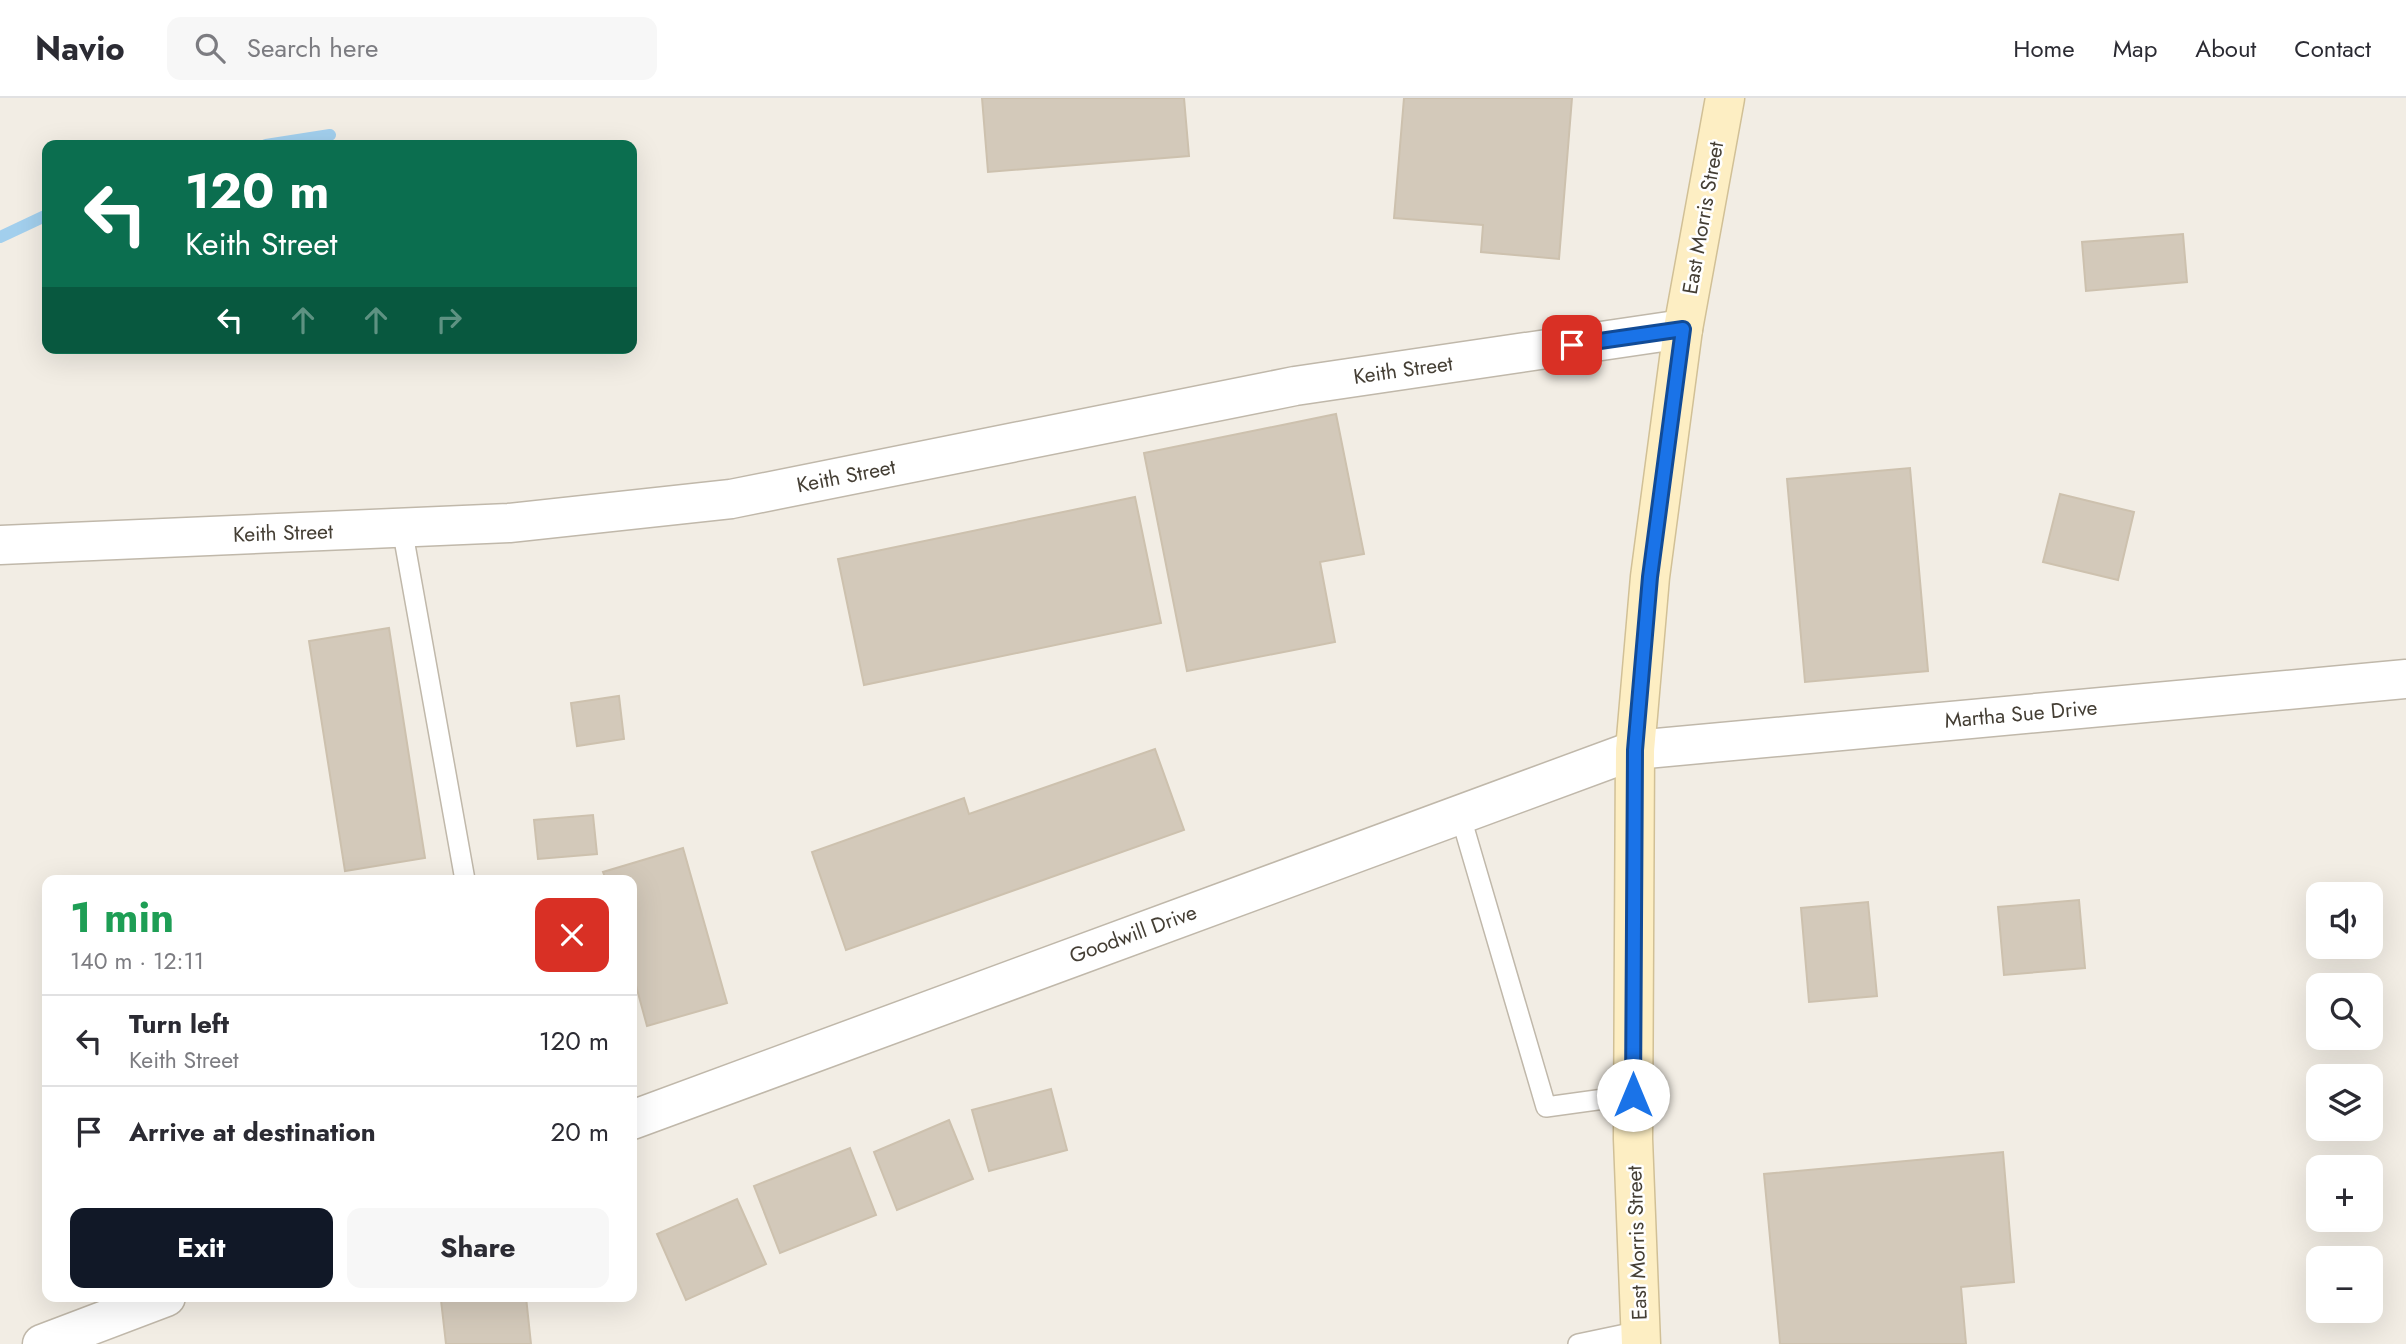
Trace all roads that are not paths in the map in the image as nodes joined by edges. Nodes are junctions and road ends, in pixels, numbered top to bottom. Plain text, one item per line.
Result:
1 (1725, 98) edge
2 (1683, 329) junction
3 (402, 528) junction
4 (0, 545) edge
5 (2406, 679) edge
6 (1635, 750) junction
7 (1460, 814) junction
8 (464, 875) edge
9 (1633, 1095) junction
10 (637, 1110) edge
11 (153, 1302) edge
12 (1641, 1337) edge
13 (42, 1344) edge
14 (1578, 1344) edge

1 - 2 main road, East Morris Street
2 - 3 street, Keith Street
2 - 6 main road, East Morris Street
3 - 4 street, Keith Street
3 - 8 lane
5 - 6 street, Martha Sue Drive
6 - 7 street, Goodwill Drive
6 - 9 main road, East Morris Street
7 - 9 lane
7 - 10 street, Goodwill Drive
9 - 12 main road, East Morris Street
11 - 13 street
12 - 14 lane

